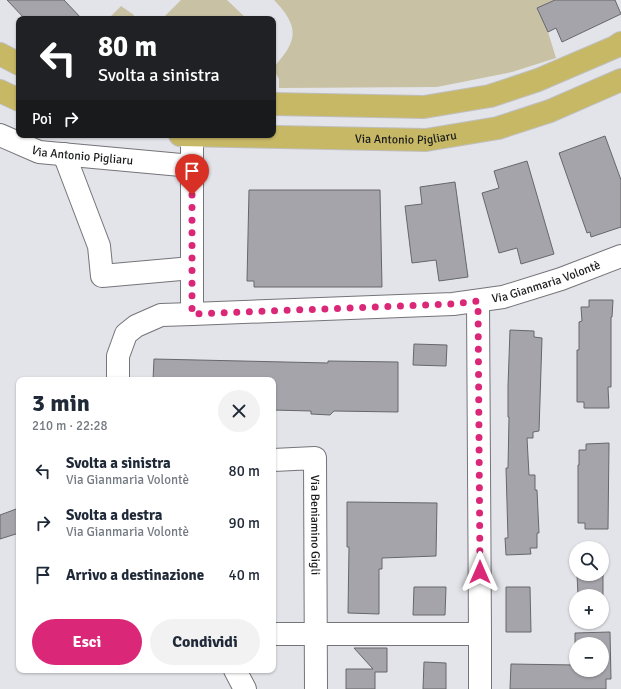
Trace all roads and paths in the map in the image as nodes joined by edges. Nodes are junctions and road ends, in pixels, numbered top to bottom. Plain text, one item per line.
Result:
1 (621, 43) edge
2 (0, 54) edge
3 (16, 62) edge
4 (621, 80) edge
5 (0, 91) edge
6 (16, 99) edge
7 (276, 104) edge
8 (0, 135) edge
9 (276, 137) edge
10 (187, 138) edge
11 (64, 154) junction
12 (192, 166) junction
13 (621, 256) edge
14 (192, 268) junction
15 (478, 301) junction
16 (192, 314) junction
17 (118, 377) edge
18 (276, 460) edge
19 (276, 634) edge
20 (316, 634) junction
21 (480, 634) junction
22 (237, 673) edge
23 (245, 689) edge
24 (316, 689) edge
25 (480, 689) edge

1 - 7 main road
2 - 3 main road
4 - 9 main road, Via Antonio Pigliaru
5 - 6 main road
8 - 11 street, Via Antonio Pigliaru
10 - 12 street
11 - 12 street, Via Antonio Pigliaru
11 - 14 street
12 - 14 street
13 - 15 street, Via Gianmaria Volontè
14 - 16 street
15 - 16 street, Via Gianmaria Volontè
15 - 21 street
16 - 17 street
18 - 20 street, Via Beniamino Gigli
19 - 20 street
20 - 21 street
20 - 24 street, Via Beniamino Gigli
21 - 25 street
22 - 23 street

